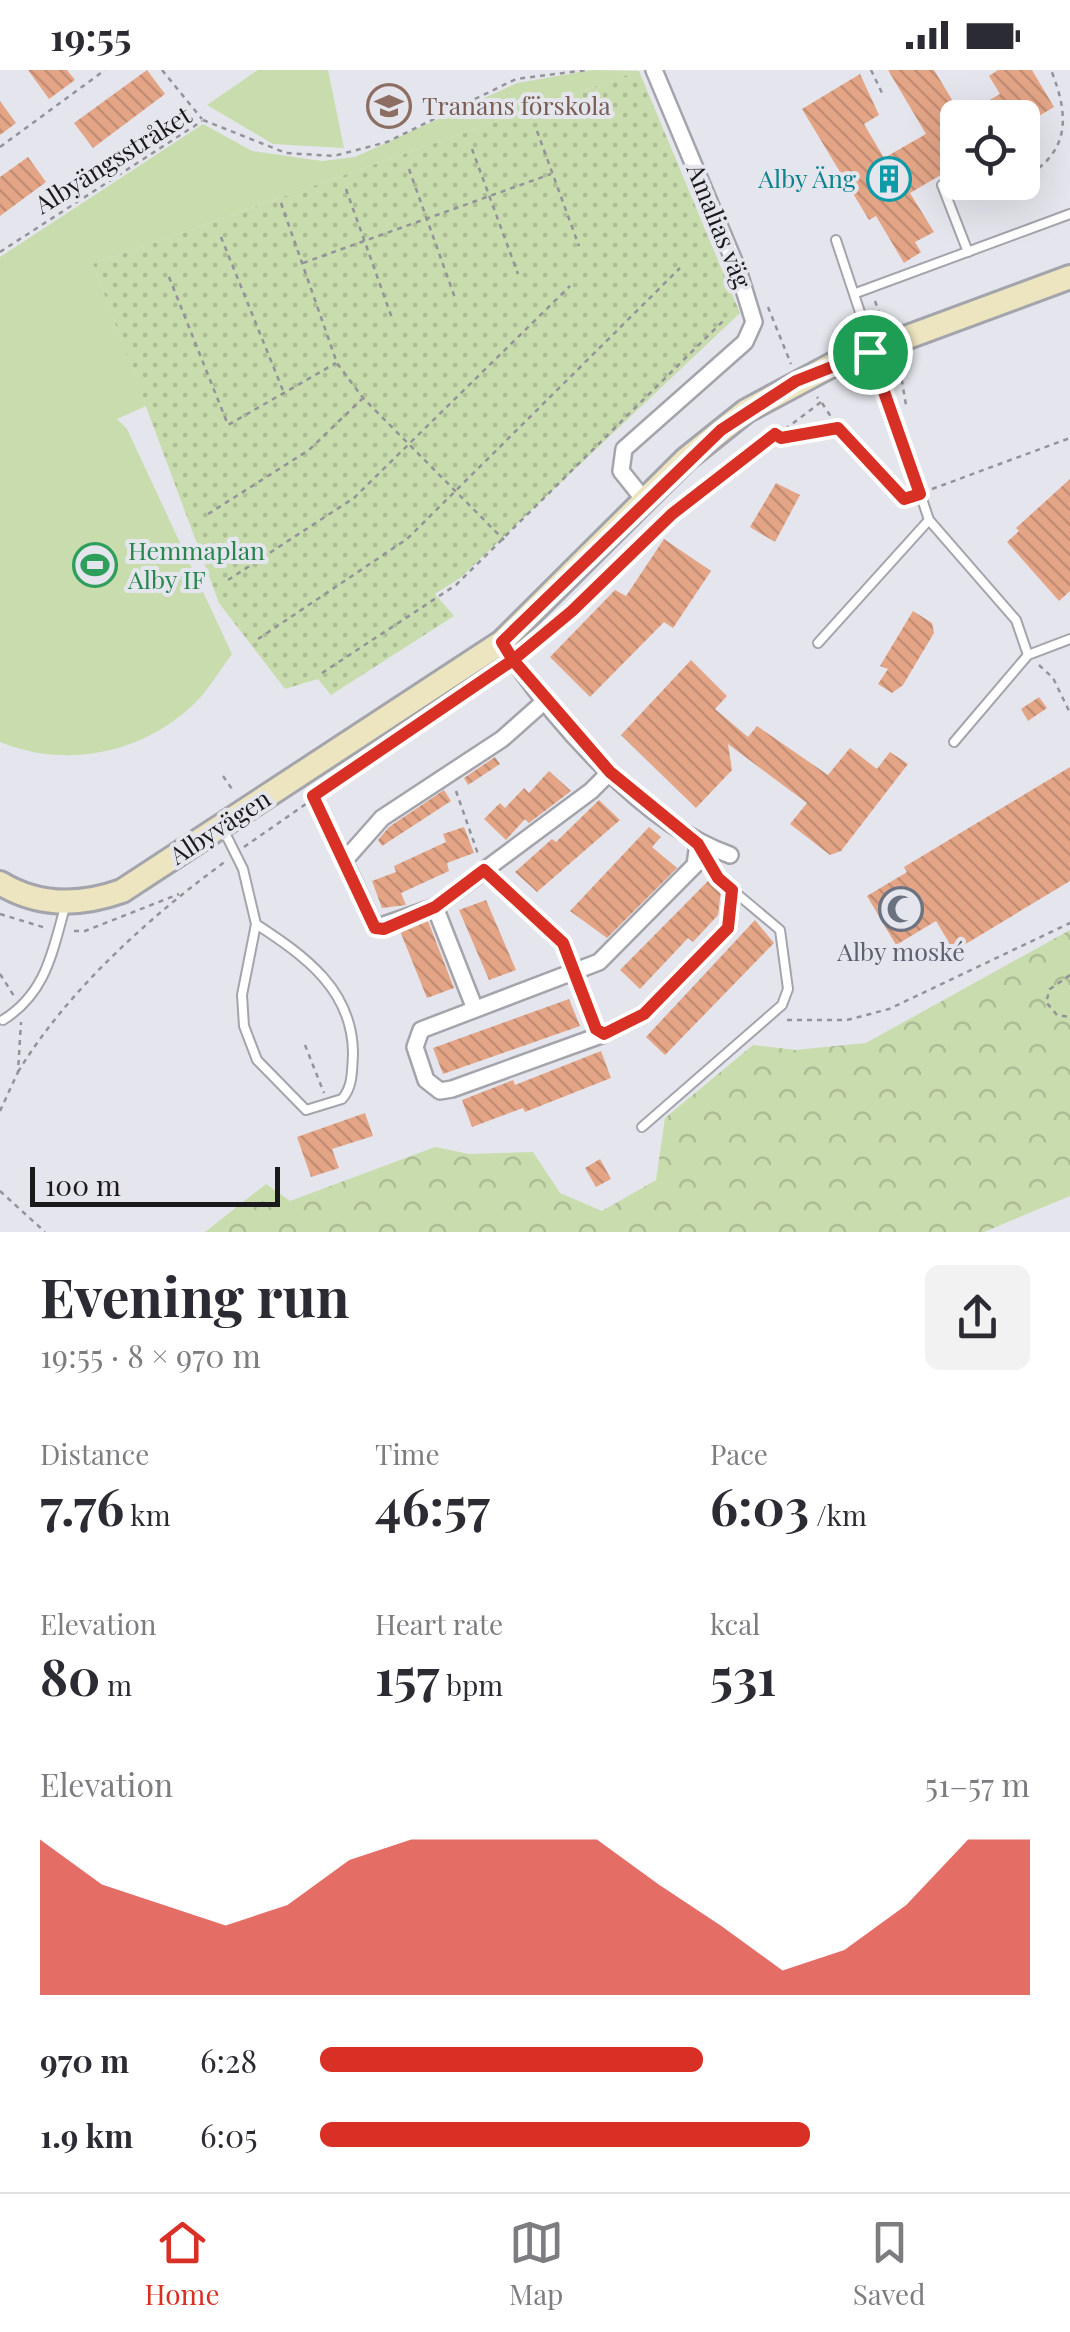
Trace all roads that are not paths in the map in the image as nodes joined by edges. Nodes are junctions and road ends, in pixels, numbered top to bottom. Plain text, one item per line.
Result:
1 (654, 70) edge
2 (948, 200) edge
3 (1070, 214) edge
4 (836, 240) dead end
5 (968, 252) junction
6 (1070, 277) edge
7 (856, 293) junction
8 (870, 352) junction
9 (645, 501) junction
10 (929, 520) junction
11 (1070, 639) edge
12 (818, 643) dead end
13 (507, 651) junction
14 (1028, 655) junction
15 (546, 700) junction
16 (954, 742) dead end
17 (610, 772) junction
18 (222, 827) junction
19 (698, 844) junction
20 (730, 855) dead end
21 (0, 883) edge
22 (732, 890) junction
23 (66, 903) junction
24 (435, 907) junction
25 (256, 924) junction
26 (475, 1009) junction
27 (3, 1020) dead end
28 (642, 1127) dead end

1 - 9 street, Amalias väg
2 - 5 lane
3 - 5 lane
4 - 7 lane
5 - 7 lane
6 - 8 street, Albyvägen
7 - 8 lane
8 - 9 street, Albyvägen
8 - 10 lane
9 - 13 street, Albyvägen
10 - 12 lane
10 - 14 lane
11 - 14 lane
13 - 15 street
13 - 18 street, Albyvägen
14 - 16 lane
15 - 17 street
15 - 24 street
17 - 19 street
17 - 24 street
18 - 23 street, Albyvägen
18 - 25 lane
19 - 20 street
19 - 22 lane
19 - 26 street
21 - 23 street, Albyvägen
22 - 26 street
22 - 28 lane
23 - 27 lane
24 - 26 street
25 - 25 lane

